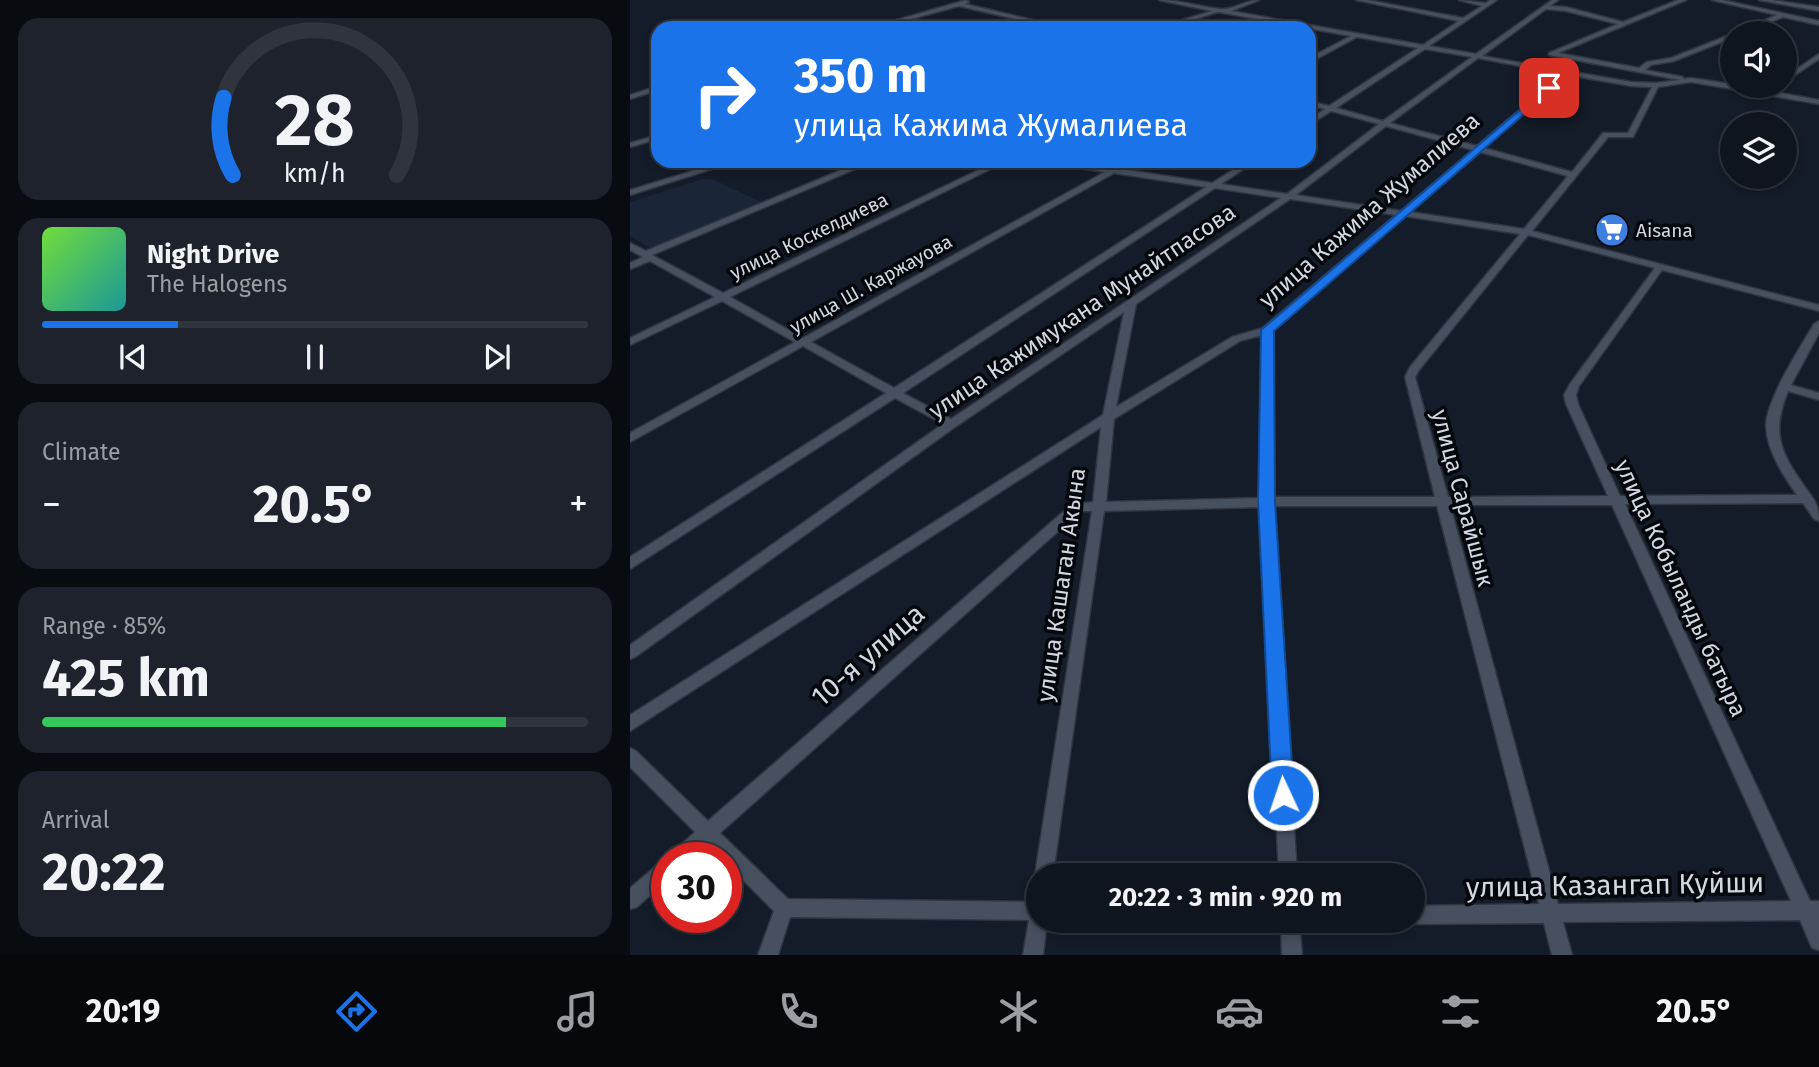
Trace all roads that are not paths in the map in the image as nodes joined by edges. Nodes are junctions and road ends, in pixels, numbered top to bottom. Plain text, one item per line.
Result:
1 (973, 0) edge
2 (1162, 0) edge
3 (1256, 0) edge
4 (1359, 0) edge
5 (1461, 0) edge
6 (1494, 0) edge
7 (1555, 0) edge
8 (1683, 0) edge
9 (1762, 0) edge
10 (1720, 1) edge
11 (960, 4) junction
12 (1486, 5) junction
13 (1545, 7) junction
14 (1819, 9) edge
15 (1221, 11) junction
16 (1783, 15) junction
17 (1030, 20) junction
18 (1463, 20) junction
19 (898, 21) edge
20 (1027, 21) edge
21 (1034, 21) edge
22 (1185, 21) edge
23 (1276, 21) edge
24 (1768, 21) edge
25 (1819, 23) edge
26 (1623, 24) junction
27 (1316, 28) edge
28 (1356, 35) junction
29 (1720, 41) edge
30 (1423, 47) junction
31 (1476, 56) junction
32 (1819, 56) edge
33 (1316, 57) edge
34 (1815, 62) edge
35 (1640, 71) junction
36 (1567, 73) junction
37 (1797, 73) edge
38 (1691, 80) junction
39 (1631, 84) joint
40 (1720, 84) edge
41 (1655, 89) junction
42 (651, 91) edge
43 (639, 94) junction
44 (630, 97) edge
45 (651, 97) edge
46 (1795, 98) edge
47 (1819, 102) edge
48 (1316, 105) edge
49 (1330, 108) junction
50 (1316, 118) edge
51 (1384, 124) junction
52 (651, 139) edge
53 (630, 145) edge
54 (1477, 149) junction
55 (710, 168) edge
56 (853, 168) edge
57 (989, 168) edge
58 (1092, 168) edge
59 (1117, 168) edge
60 (1242, 168) edge
61 (1111, 171) junction
62 (1574, 175) junction
63 (1213, 188) junction
64 (630, 193) edge
65 (1290, 196) junction
66 (1406, 213) junction
67 (1526, 232) junction
68 (630, 246) edge
69 (648, 255) junction
70 (630, 266) edge
71 (1660, 267) junction
72 (724, 297) junction
73 (1131, 303) junction
74 (1819, 308) edge
75 (1819, 324) edge
76 (1267, 330) junction
77 (804, 341) junction
78 (630, 342) edge
79 (1786, 387) junction
80 (896, 393) junction
81 (1819, 397) edge
82 (1108, 417) junction
83 (951, 424) junction
84 (630, 438) edge
85 (1807, 499) junction
86 (1442, 501) junction
87 (1615, 501) junction
88 (1266, 502) junction
89 (1099, 505) junction
90 (1819, 516) edge
91 (630, 564) edge
92 (630, 653) edge
93 (630, 724) edge
94 (630, 756) edge
95 (707, 834) junction
96 (698, 842) edge
97 (1046, 863) edge
98 (1287, 863) edge
99 (651, 882) edge
100 (630, 900) edge
101 (784, 908) junction
102 (1812, 910) edge
103 (1026, 911) edge
104 (1425, 915) edge
105 (1551, 915) junction
106 (1036, 933) edge
107 (1291, 933) edge
108 (1819, 941) edge
109 (768, 955) edge
110 (1033, 955) edge
111 (1292, 955) edge
112 (1562, 955) edge

1 - 11 street
2 - 15 street
3 - 15 street
4 - 18 street
5 - 12 street
6 - 12 street
7 - 13 street, улица Кажимукана Мунайтпасова
8 - 26 street
9 - 14 street
10 - 16 street
11 - 17 street
11 - 19 street
12 - 18 street
13 - 26 street
13 - 31 street, улица Кажимукана Мунайтпасова
15 - 22 street
15 - 23 street
16 - 24 street
16 - 25 street
17 - 20 street
17 - 21 street
18 - 30 street
26 - 35 street
27 - 28 street
28 - 30 street
28 - 33 street
29 - 35 street
30 - 31 street
30 - 49 street
31 - 36 street
31 - 51 street, улица Кажимукана Мунайтпасова
32 - 34 street
34 - 37 street
35 - 38 street
36 - 39 street
36 - 54 street, улица Кажима Жумалиева
38 - 40 street
38 - 41 street
39 - 41 street
41 - 62 street, улица Сарайшык
42 - 43 street
43 - 44 street
43 - 45 street
46 - 47 street
48 - 49 street
49 - 50 street
49 - 51 street
51 - 54 street
51 - 65 street, улица Кажимукана Мунайтпасова
52 - 53 street
54 - 62 street
54 - 66 street, улица Кажима Жумалиева
55 - 64 street
56 - 69 street
57 - 72 street, улица Коскелдиева
58 - 61 street
59 - 61 street, улица Ш. Каржауова
60 - 63 street, улица Кажимукана Мунайтпасова
61 - 63 street
61 - 77 street, улица Ш. Каржауова
62 - 67 street, улица Сарайшык
63 - 65 street
63 - 80 street, улица Кажимукана Мунайтпасова
65 - 66 street
65 - 73 street, улица Кажимукана Мунайтпасова
66 - 67 street
66 - 76 street, улица Кажима Жумалиева
67 - 71 street
67 - 86 street, улица Сарайшык
68 - 69 street
69 - 70 street
69 - 72 street
71 - 74 street
71 - 87 street, улица Кобыланды батыра
72 - 77 street
72 - 78 street, улица Коскелдиева
73 - 82 street, улица Кашаган Акына
73 - 83 street, улица Кажимукана Мунайтпасова
75 - 79 street
76 - 82 street
76 - 88 street, улица Кажима Жумалиева
77 - 80 street
77 - 84 street, улица Ш. Каржауова
79 - 81 street
79 - 85 street
80 - 83 street
80 - 91 street, улица Кажимукана Мунайтпасова
82 - 89 street, улица Кашаган Акына
82 - 93 street
83 - 92 street, улица Кажимукана Мунайтпасова
85 - 87 street, 10-я улица
85 - 90 street
86 - 87 street, 10-я улица
86 - 88 street, 10-я улица
86 - 105 street, улица Сарайшык
87 - 102 street, улица Кобыланды батыра
88 - 89 street, 10-я улица
88 - 98 street, улица Кажима Жумалиева
89 - 95 street, 10-я улица
89 - 97 street, улица Кашаган Акына
94 - 95 street
95 - 96 street, 10-я улица
95 - 101 street
99 - 100 street
101 - 103 street
101 - 109 street
102 - 105 street, улица Казангап Куйши
102 - 108 street, улица Кобыланды батыра
104 - 105 street, улица Казангап Куйши
105 - 112 street, улица Сарайшык
106 - 110 street
107 - 111 street

